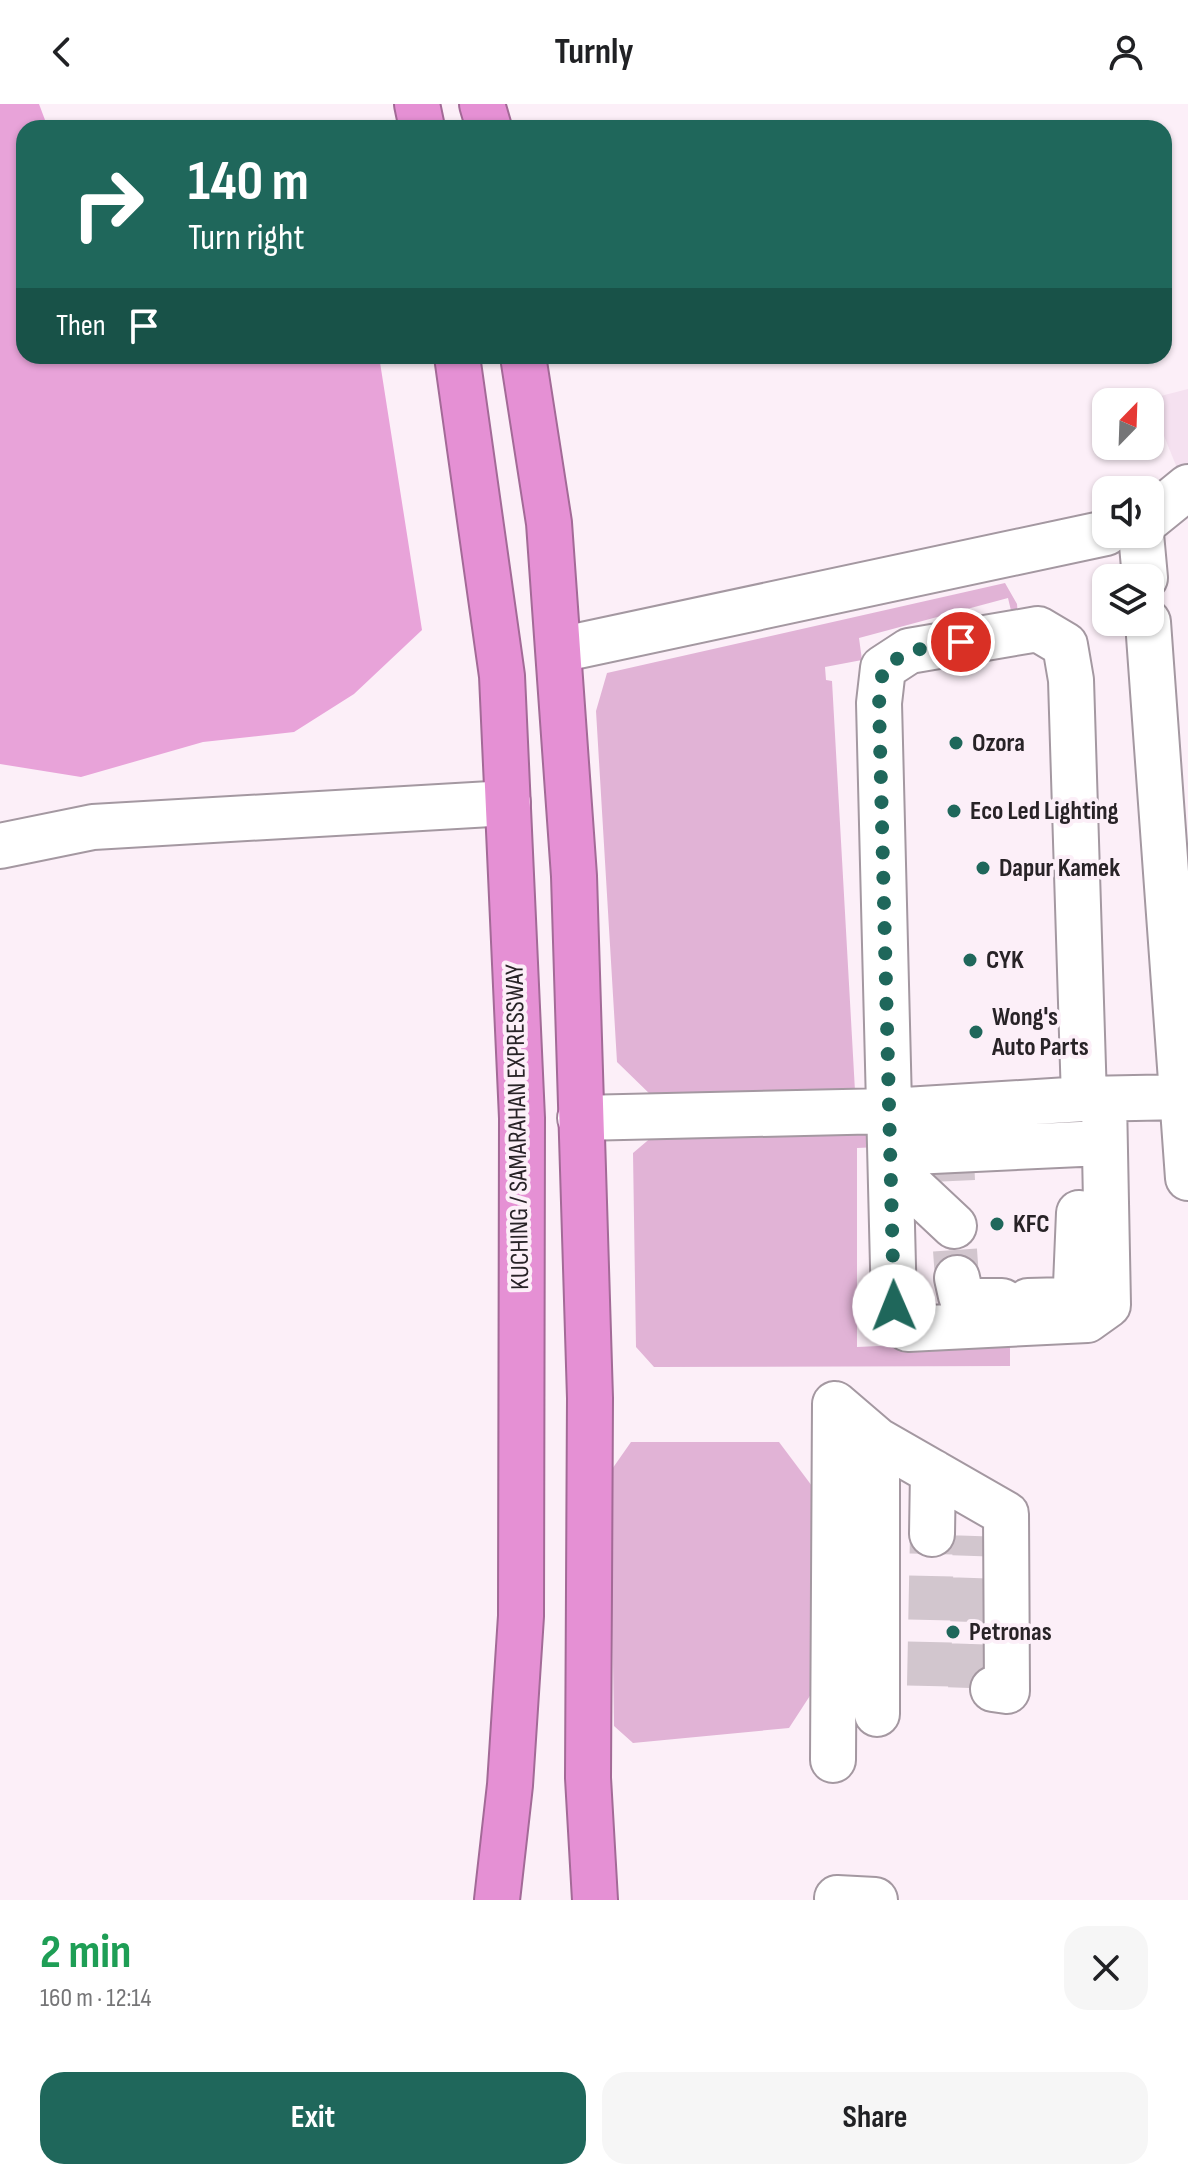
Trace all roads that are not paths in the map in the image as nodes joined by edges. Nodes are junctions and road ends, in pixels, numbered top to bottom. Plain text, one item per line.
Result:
1 (458, 364) edge
2 (524, 364) edge
3 (1188, 487) edge
4 (1164, 507) edge
5 (1164, 525) edge
6 (1188, 525) edge
7 (1092, 536) edge
8 (1149, 636) edge
9 (559, 650) junction
10 (508, 803) junction
11 (0, 846) edge
12 (1185, 1097) junction
13 (1094, 1099) junction
14 (580, 1118) junction
15 (891, 1144) junction
16 (1103, 1156) junction
17 (952, 1163) junction
18 (1188, 1178) edge
19 (955, 1251) junction
20 (877, 1440) junction
21 (933, 1472) junction
22 (932, 1534) tunnel mouth
23 (993, 1689) dead end
24 (497, 1900) edge
25 (595, 1900) edge

1 - 10 highway, KUCHING / SAMARAHAN EXPRESSWAY
2 - 9 highway
3 - 4 street
5 - 6 street
7 - 9 street
8 - 12 street
9 - 14 highway
10 - 11 street
10 - 24 highway, KUCHING / SAMARAHAN EXPRESSWAY
12 - 13 street
12 - 18 street
13 - 15 street
13 - 15 street
13 - 16 street
14 - 15 street
14 - 25 highway
15 - 16 street
15 - 17 street
15 - 19 street
16 - 17 street
16 - 19 street
17 - 19 street
20 - 20 street
20 - 21 street
21 - 22 street
21 - 23 street

